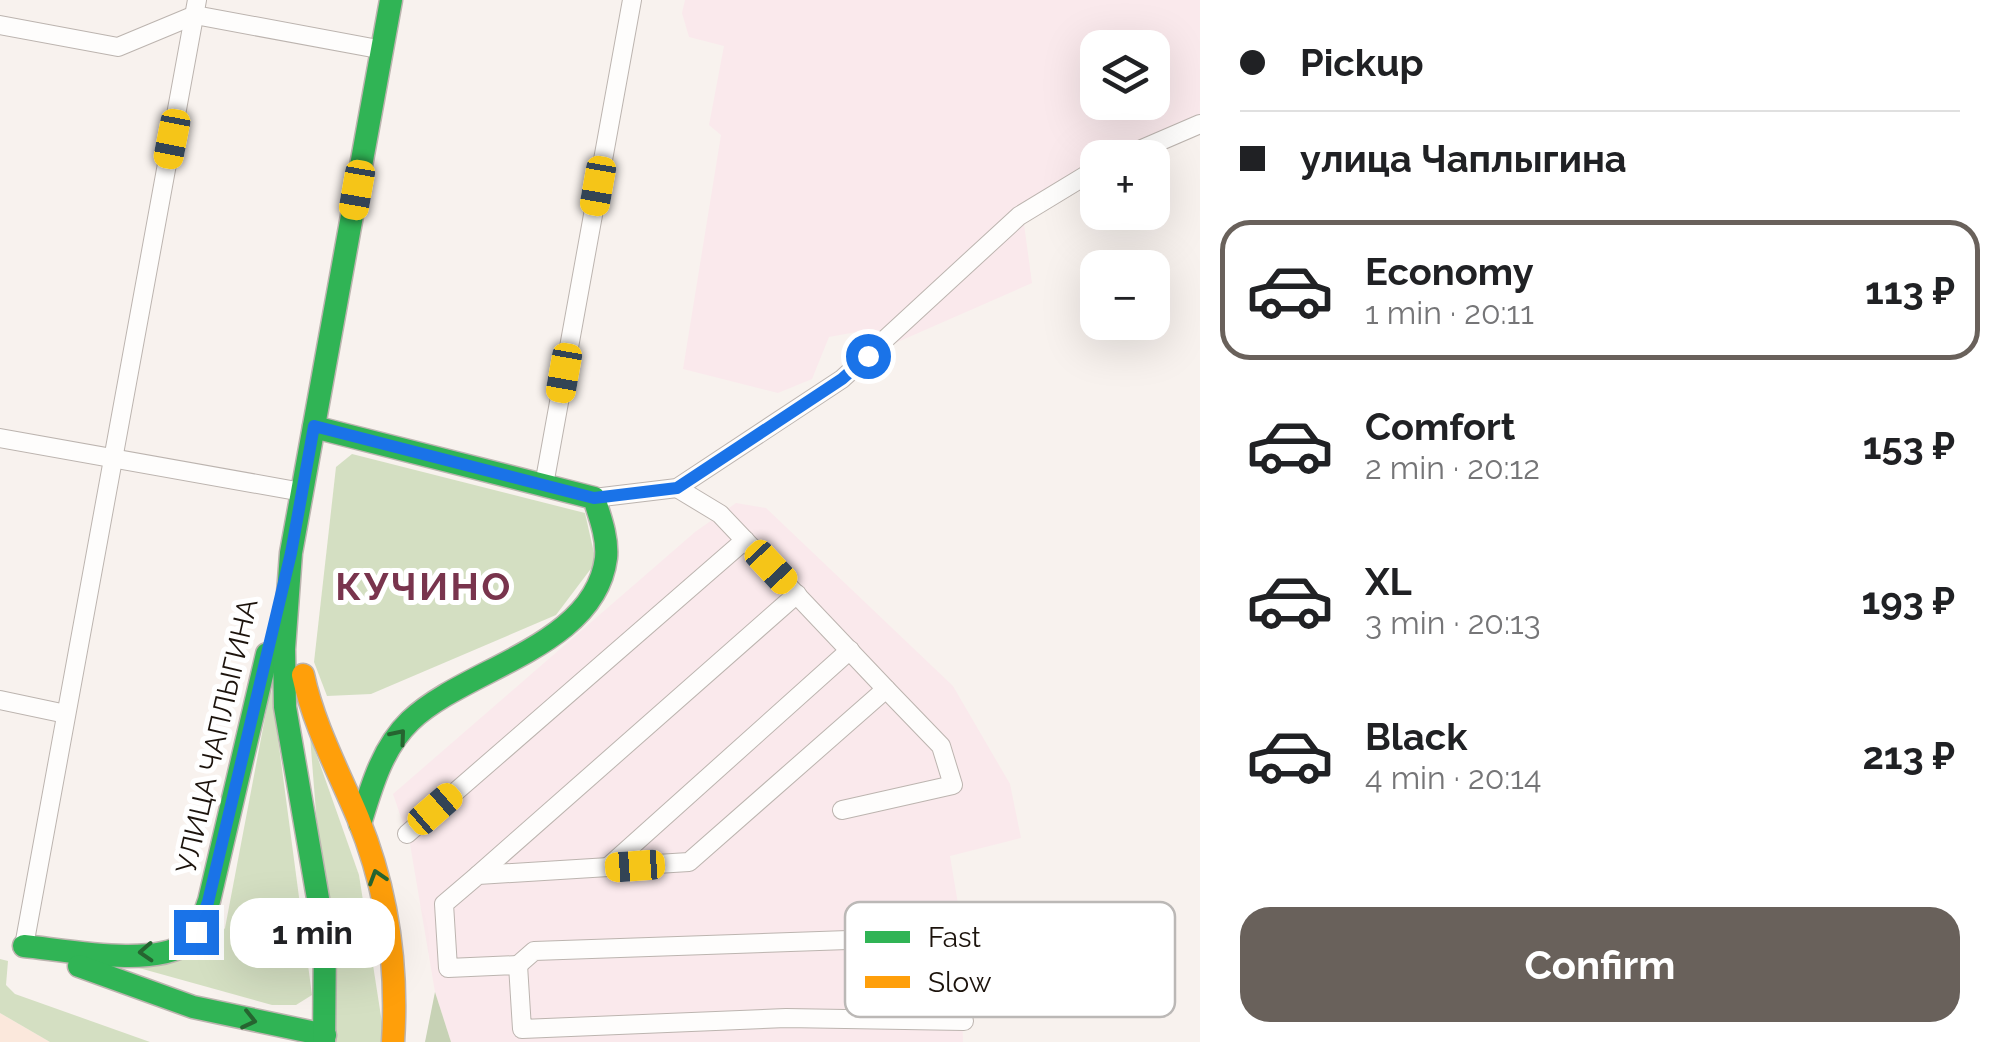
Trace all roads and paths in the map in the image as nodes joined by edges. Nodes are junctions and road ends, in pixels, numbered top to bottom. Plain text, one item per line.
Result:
1 (391, 0) edge
2 (632, 0) edge
3 (196, 8) edge
4 (0, 25) edge
5 (381, 49) junction
6 (1200, 124) edge
7 (1163, 140) edge
8 (1080, 179) edge
9 (314, 426) junction
10 (0, 438) edge
11 (113, 458) junction
12 (544, 486) junction
13 (677, 488) junction
14 (302, 492) junction
15 (594, 498) junction
16 (746, 540) junction
17 (291, 553) junction
18 (797, 594) junction
19 (850, 650) junction
20 (886, 688) junction
21 (0, 700) edge
22 (66, 714) junction
23 (842, 810) dead end
24 (360, 824) junction
25 (407, 834) dead end
26 (608, 867) junction
27 (478, 875) junction
28 (845, 939) edge
29 (0, 940) edge
30 (24, 946) junction
31 (518, 965) junction
32 (964, 1021) dead end
33 (324, 1039) edge
34 (393, 1042) edge

1 - 5 street
2 - 12 lane
3 - 4 lane
3 - 5 lane
3 - 11 lane
5 - 9 street
6 - 7 lane
8 - 13 lane
9 - 12 street
9 - 14 street
10 - 11 lane
11 - 14 lane
11 - 22 lane
12 - 15 street
13 - 15 lane
13 - 16 lane
14 - 17 street
14 - 24 street
24 -> 15 street
16 - 18 lane
16 - 25 lane
17 -> 30 street, УЛИЦА ЧАПЛЫГИНА
17 - 33 street
18 - 19 lane
18 - 27 lane
19 - 20 lane
19 - 26 lane
20 - 23 lane
20 - 26 lane
21 - 22 lane
22 - 30 lane
34 -> 24 street
26 - 27 lane
27 - 31 lane
28 - 31 lane
29 - 30 street, УЛИЦА ЧАПЛЫГИНА
30 -> 33 street, УЛИЦА ЧАПЛЫГИНА
31 - 32 lane

